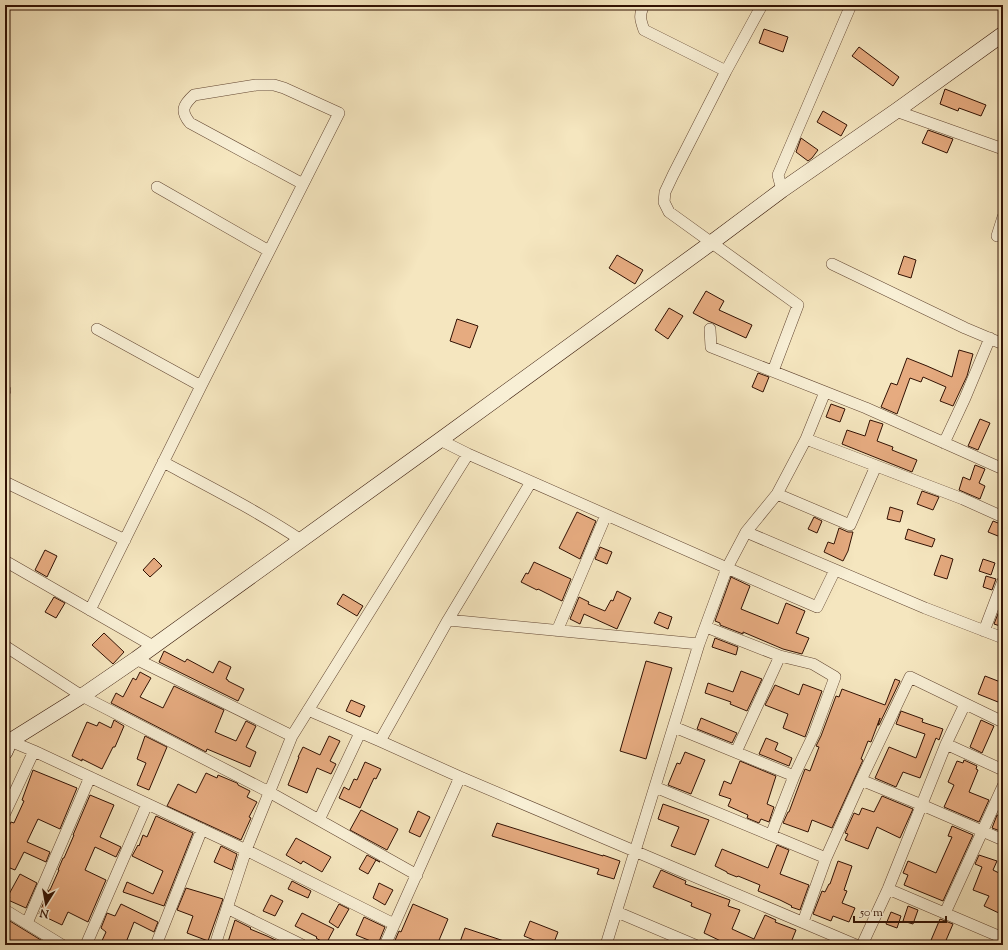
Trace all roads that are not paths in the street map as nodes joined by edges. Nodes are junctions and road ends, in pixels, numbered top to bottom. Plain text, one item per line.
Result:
1 (644, 5) edge
2 (762, 5) edge
3 (851, 5) edge
4 (1003, 34) edge
5 (726, 71) junction
6 (896, 111) junction
7 (1003, 149) edge
8 (303, 184) junction
9 (157, 187) dead end
10 (782, 190) junction
11 (1003, 218) edge
12 (996, 236) dead end
13 (711, 243) junction
14 (269, 251) junction
15 (832, 264) dead end
16 (97, 329) dead end
17 (710, 329) dead end
18 (990, 338) junction
19 (1003, 344) edge
20 (773, 372) junction
21 (200, 386) junction
22 (825, 392) junction
23 (806, 439) junction
24 (440, 440) junction
25 (944, 443) junction
26 (468, 454) junction
27 (163, 462) junction
28 (876, 466) junction
29 (1003, 469) edge
30 (5, 482) edge
31 (532, 482) junction
32 (777, 494) junction
33 (606, 515) junction
34 (1003, 517) edge
35 (746, 532) junction
36 (125, 540) junction
37 (301, 540) junction
38 (5, 561) edge
39 (727, 568) junction
40 (834, 570) junction
41 (1003, 581) edge
42 (90, 610) junction
43 (448, 620) junction
44 (706, 627) junction
45 (557, 631) junction
46 (984, 631) junction
47 (1003, 638) edge
48 (700, 644) junction
49 (5, 646) edge
50 (153, 646) junction
51 (780, 656) junction
52 (136, 659) junction
53 (82, 696) junction
54 (965, 704) junction
55 (308, 710) junction
56 (1003, 722) edge
57 (674, 727) junction
58 (360, 733) junction
59 (292, 736) junction
60 (380, 741) junction
61 (946, 744) junction
62 (8, 746) edge
63 (34, 751) junction
64 (736, 752) junction
65 (1003, 770) edge
66 (794, 776) junction
67 (90, 777) junction
68 (460, 777) junction
69 (861, 780) junction
70 (1003, 786) edge
71 (656, 787) junction
72 (269, 792) junction
73 (147, 804) junction
74 (922, 805) junction
75 (5, 813) edge
76 (319, 820) junction
77 (202, 829) junction
78 (982, 831) junction
79 (770, 835) junction
80 (1003, 840) edge
81 (246, 850) junction
82 (636, 851) junction
83 (826, 858) junction
84 (417, 875) junction
85 (888, 889) junction
86 (227, 908) junction
87 (5, 910) edge
88 (616, 912) junction
89 (945, 913) junction
90 (803, 922) junction
91 (27, 923) junction
92 (394, 924) junction
93 (1003, 938) edge
94 (62, 945) edge
95 (86, 945) edge
96 (156, 945) edge
97 (215, 945) edge
98 (302, 945) edge
99 (385, 945) edge
100 (606, 945) edge
101 (695, 945) edge
102 (856, 945) edge
103 (862, 945) edge

1 - 5 street
2 - 5 street
3 - 10 street
4 - 6 main road
5 - 13 street
6 - 7 street
6 - 10 main road
8 - 8 street
8 - 14 street
9 - 14 street
10 - 13 main road
11 - 12 street
13 - 20 street
13 - 24 main road
14 - 21 street
15 - 18 street
16 - 21 street
17 - 20 street
18 - 19 street
18 - 25 street
20 - 22 street
21 - 27 street
22 - 23 street
22 - 25 street
23 - 28 street
23 - 32 street
24 - 26 street
24 - 37 main road
25 - 29 street
26 - 31 street
26 - 55 street
27 - 36 street
27 - 37 street
28 - 32 street
28 - 34 street
30 - 36 street
31 - 33 street
31 - 43 street
32 - 35 street
33 - 39 street
33 - 45 street
35 - 39 street
35 - 40 street
36 - 42 street
37 - 50 main road
38 - 42 street
39 - 40 street
39 - 44 street
40 - 46 street
41 - 46 street
42 - 50 street
43 - 45 street
43 - 60 street
44 - 48 street
44 - 51 street
45 - 48 street
46 - 47 street
48 - 57 street
49 - 53 street
50 - 52 main road
51 - 64 street
51 - 66 street
52 - 53 main road
52 - 59 street
53 - 62 main road
53 - 72 street
54 - 56 street
54 - 61 street
54 - 69 street
55 - 58 street
55 - 59 street
57 - 64 street
57 - 71 street
58 - 60 street
58 - 76 street
59 - 72 street
60 - 68 street
61 - 65 street
61 - 74 street
62 - 63 street
63 - 67 street
63 - 75 street
64 - 66 street
66 - 79 street
67 - 73 street
67 - 91 street
68 - 82 street
68 - 84 street
69 - 74 street
69 - 83 street
70 - 78 street
71 - 79 street
71 - 82 street
72 - 76 street
72 - 81 street
73 - 77 street
73 - 95 street
74 - 78 street
74 - 85 street
76 - 84 street
77 - 81 street
77 - 96 street
78 - 80 street
78 - 89 street
79 - 83 street
81 - 86 street
81 - 92 street
82 - 88 street
82 - 90 street
83 - 90 street
84 - 92 street
85 - 89 street
85 - 103 street
86 - 97 street
86 - 98 street
87 - 91 street
88 - 100 street
88 - 101 street
89 - 93 street
90 - 102 street
91 - 94 street
92 - 99 street

